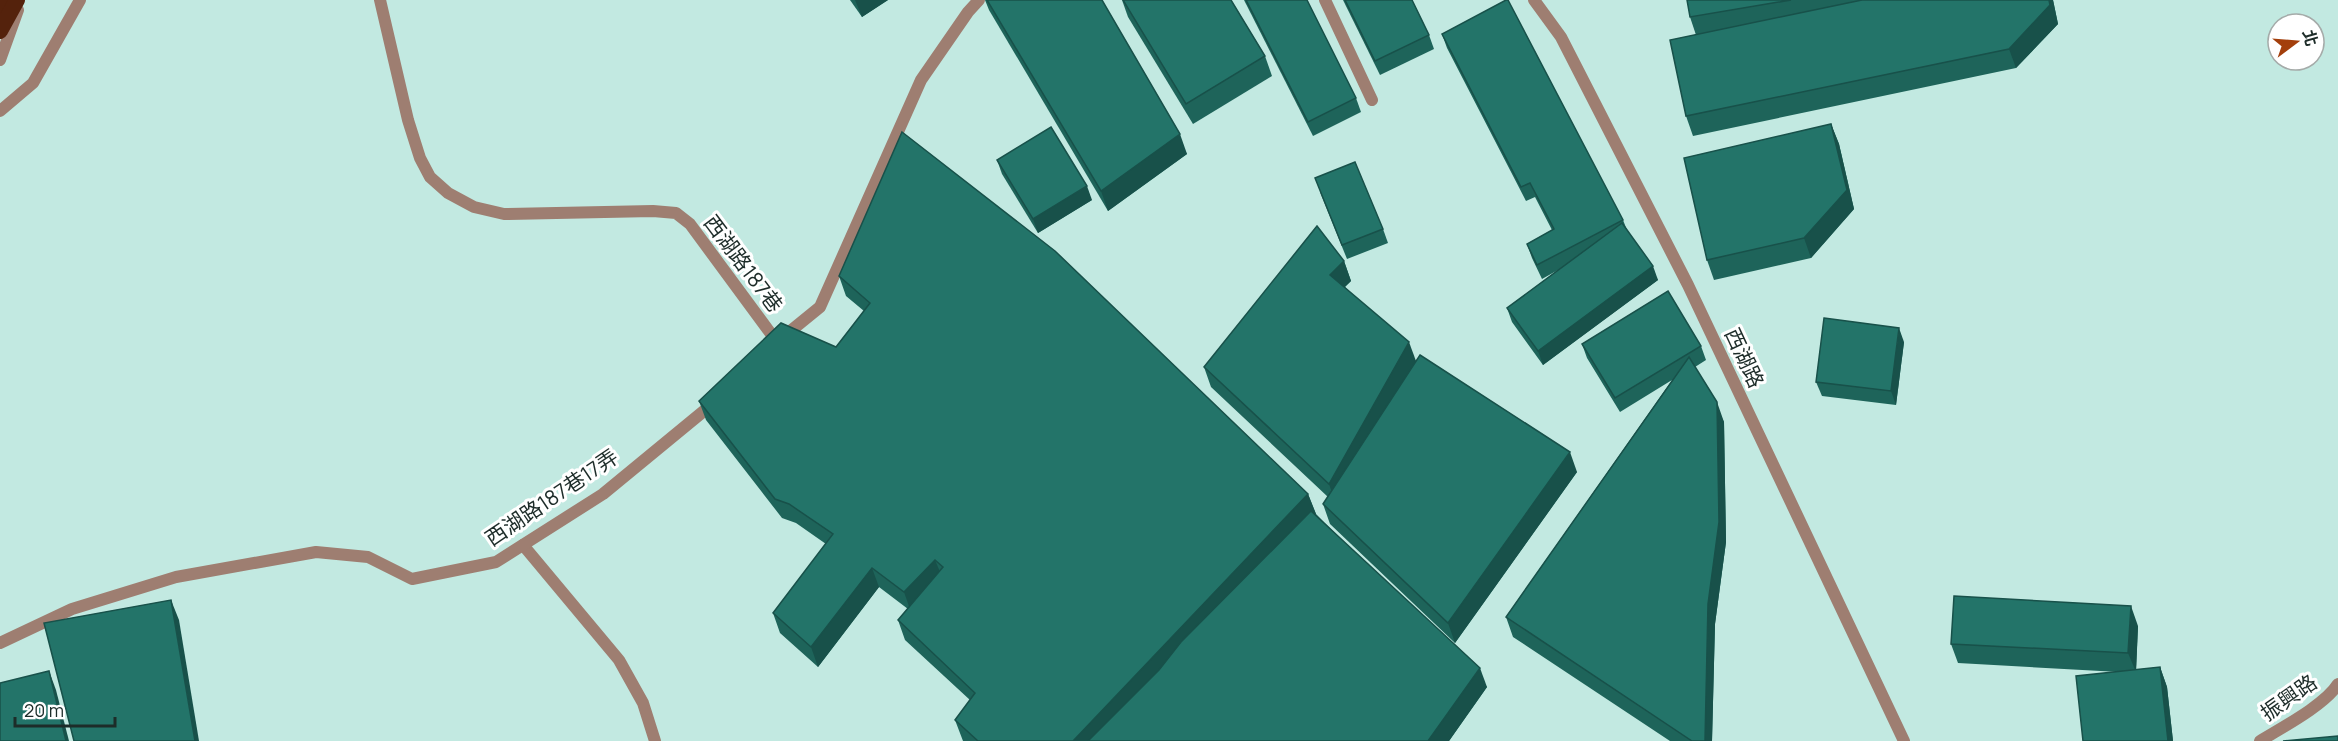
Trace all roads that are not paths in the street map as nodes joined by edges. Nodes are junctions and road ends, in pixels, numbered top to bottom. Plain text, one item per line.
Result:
1 (3, 0) edge
2 (17, 0) edge
3 (22, 0) edge
4 (80, 0) edge
5 (380, 0) edge
6 (979, 0) edge
7 (1325, 0) edge
8 (1534, 0) edge
9 (0, 8) edge
10 (0, 31) edge
11 (0, 60) edge
12 (1372, 100) dead end
13 (0, 111) edge
14 (729, 388) edge
15 (523, 545) junction
16 (0, 643) edge
17 (2338, 684) edge
18 (655, 741) edge
19 (1904, 741) edge
20 (2260, 741) edge

1 - 9 highway
2 - 10 highway
3 - 11 street
4 - 13 street
5 - 6 street, 西湖路187巷
7 - 12 street
8 - 19 street, 西湖路
14 - 15 street, 西湖路187巷17弄
15 - 16 street, 西湖路187巷17弄
15 - 18 street
17 - 20 street, 振興路

